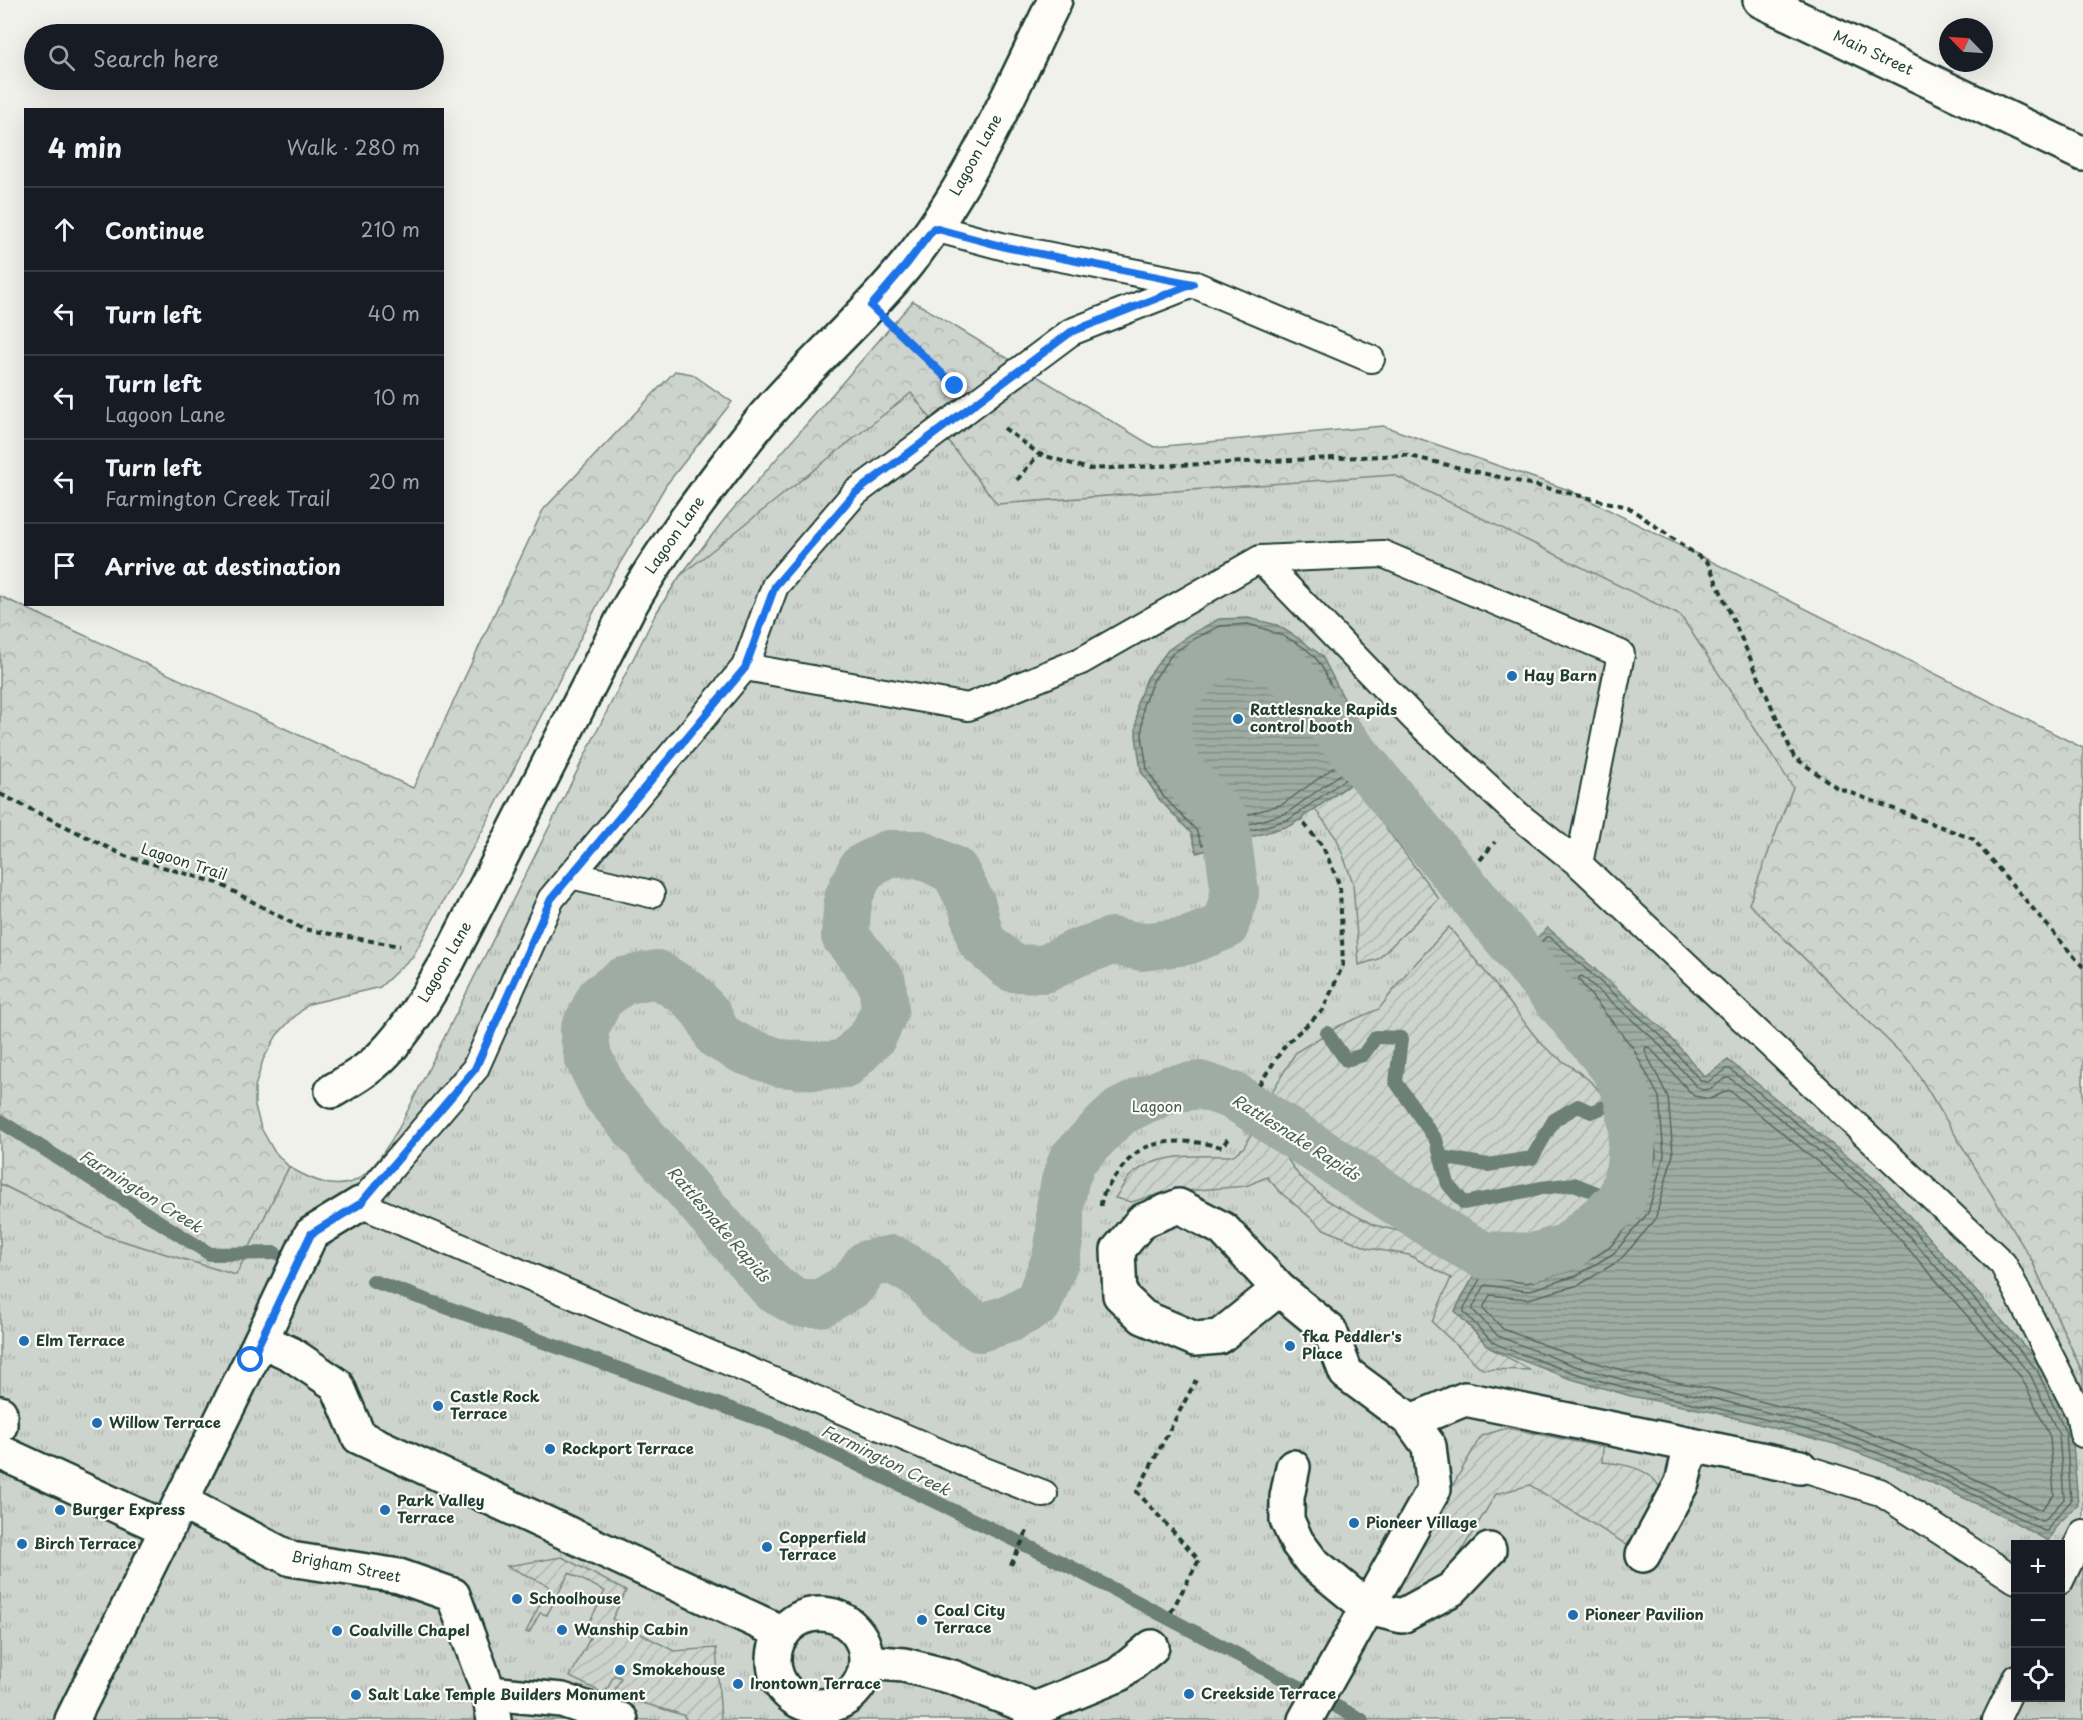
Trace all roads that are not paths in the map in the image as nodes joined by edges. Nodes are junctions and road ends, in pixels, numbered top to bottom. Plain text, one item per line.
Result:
1 (1055, 0) edge
2 (1760, 0) edge
3 (2083, 154) edge
4 (934, 228) junction
5 (1193, 284) junction
6 (1371, 358) dead end
7 (1260, 560) junction
8 (745, 668) junction
9 (1579, 864) junction
10 (571, 875) junction
11 (651, 894) dead end
12 (332, 1091) dead end
13 (360, 1204) junction
14 (1279, 1288) junction
15 (261, 1340) junction
16 (0, 1413) edge
17 (1411, 1421) junction
18 (0, 1426) edge
19 (2083, 1434) edge
20 (1690, 1445) junction
21 (0, 1452) edge
22 (1293, 1467) dead end
23 (1800, 1467) joint
24 (1044, 1494) dead end
25 (174, 1515) junction
26 (2083, 1533) edge
27 (1489, 1550) dead end
28 (1643, 1555) dead end
29 (2065, 1572) edge
30 (2011, 1577) edge
31 (1368, 1608) junction
32 (783, 1633) junction
33 (1152, 1647) dead end
34 (867, 1662) junction
35 (2011, 1688) edge
36 (492, 1707) edge
37 (798, 1712) edge
38 (1033, 1714) edge
39 (1306, 1718) edge
40 (72, 1720) edge
41 (621, 1720) edge
42 (1996, 1720) edge

1 - 4 street, Lagoon Lane
2 - 3 street, Main Street
4 - 5 lane
4 - 12 street, Lagoon Lane
5 - 6 lane
5 - 8 lane
7 - 8 lane
7 - 9 lane
7 - 9 lane
8 - 10 lane
9 - 19 lane
10 - 11 lane
10 - 13 lane
13 - 15 street
13 - 24 lane
14 - 14 street
14 - 17 street
15 - 25 street
15 - 32 street
16 - 18 street
17 - 20 street
17 - 31 street
20 - 23 street
20 - 28 street
21 - 25 street
22 - 31 street
23 - 30 lane
25 - 36 street, Brigham Street
25 - 40 street
26 - 29 lane
27 - 31 street
31 - 39 street
32 - 34 street
32 - 37 street
33 - 38 street
34 - 37 street
34 - 38 street
35 - 42 lane
36 - 41 street, Brigham Street

